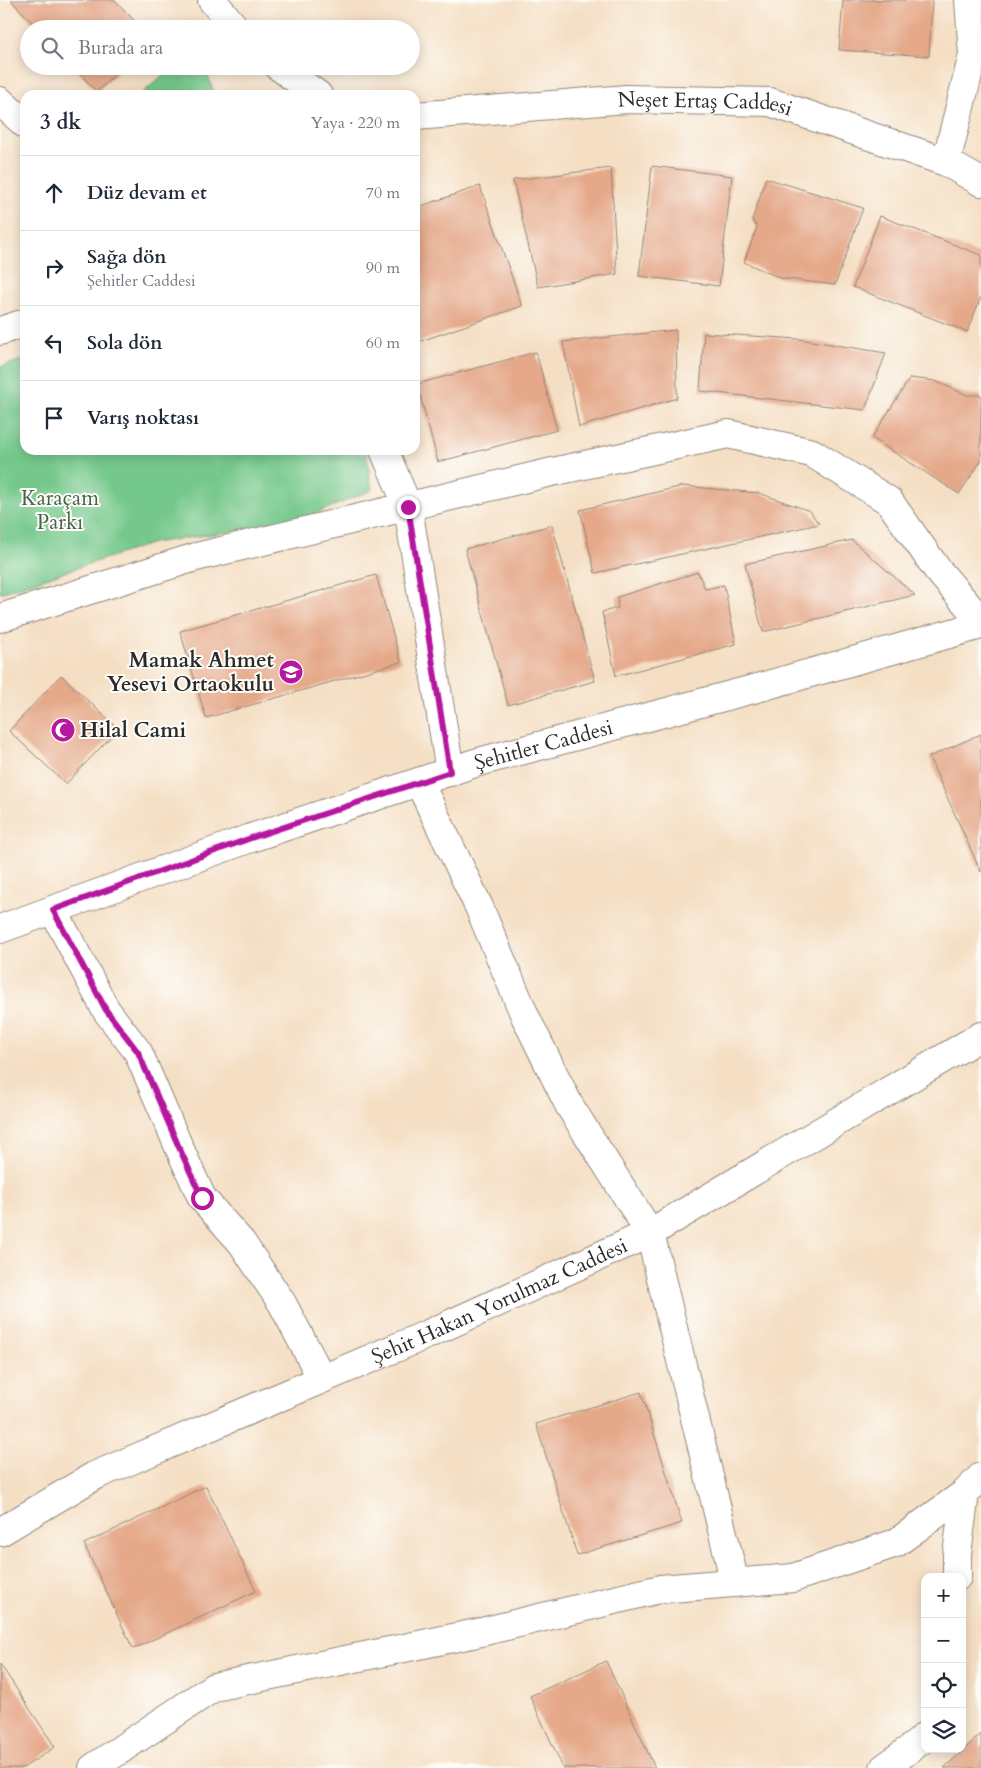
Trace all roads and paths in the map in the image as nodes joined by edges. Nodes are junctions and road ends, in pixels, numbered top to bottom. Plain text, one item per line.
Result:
1 (212, 0) edge
2 (969, 0) edge
3 (229, 20) edge
4 (976, 44) edge
5 (290, 75) edge
6 (311, 90) edge
7 (0, 101) edge
8 (420, 116) edge
9 (20, 119) edge
10 (946, 162) junction
11 (981, 182) edge
12 (20, 325) edge
13 (0, 331) edge
14 (386, 455) edge
15 (408, 507) junction
16 (0, 618) edge
17 (981, 621) edge
18 (981, 625) edge
19 (450, 772) junction
20 (419, 782) junction
21 (53, 910) junction
22 (0, 929) edge
23 (981, 1036) edge
24 (650, 1233) junction
25 (322, 1379) junction
26 (973, 1485) edge
27 (0, 1532) edge
28 (957, 1573) edge
29 (735, 1583) junction
30 (921, 1740) edge
31 (93, 1768) edge
32 (884, 1768) edge

1 - 3 street
2 - 4 street
4 - 10 street
5 - 6 street
7 - 9 street
8 - 10 street, Neşet Ertaş Caddesi
10 - 11 street, Neşet Ertaş Caddesi
12 - 13 street
14 - 15 street
15 - 16 street
15 - 17 street
15 - 19 street
18 - 19 street, Şehitler Caddesi
19 - 20 street, Şehitler Caddesi
20 - 21 street, Şehitler Caddesi
20 - 24 street
21 - 22 street, Şehitler Caddesi
21 - 25 street
23 - 24 street, Şehit Hakan Yorulmaz Caddesi
24 - 25 street, Şehit Hakan Yorulmaz Caddesi
24 - 29 street
25 - 27 street, Şehit Hakan Yorulmaz Caddesi
26 - 28 street
26 - 29 street
29 - 31 street
30 - 32 street

